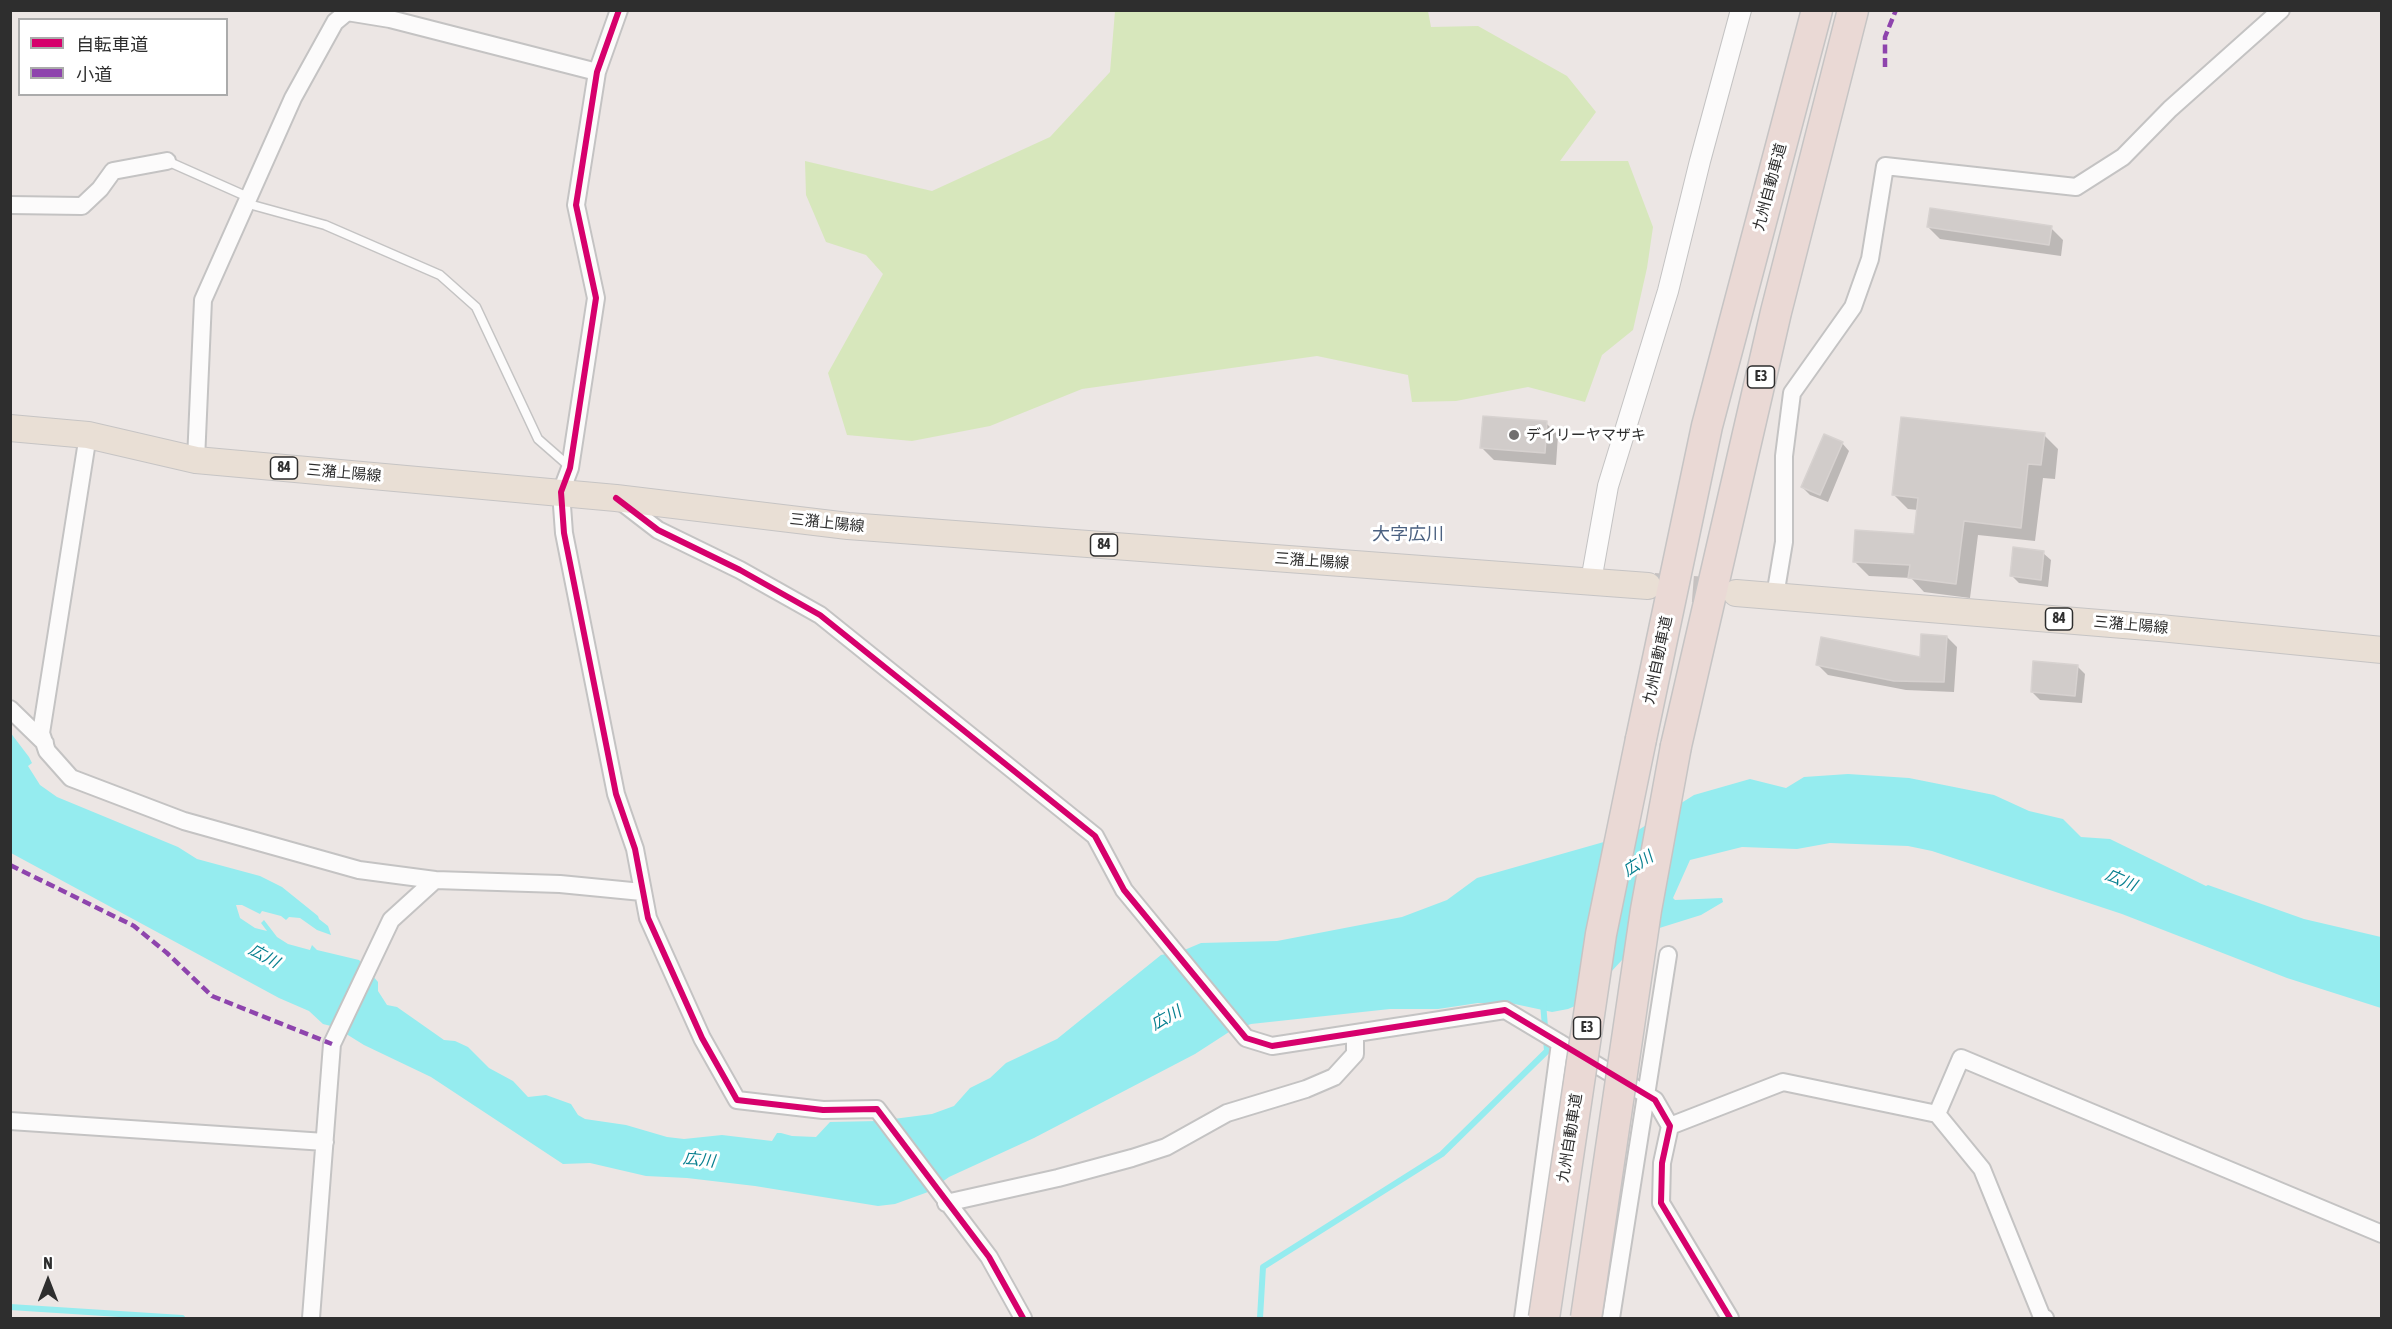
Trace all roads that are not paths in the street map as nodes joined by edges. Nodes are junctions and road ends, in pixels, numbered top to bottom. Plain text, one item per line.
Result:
1 (619, 10) edge
2 (1741, 10) edge
3 (1817, 10) edge
4 (1853, 10) edge
5 (2281, 10) edge
6 (347, 11) edge
7 (597, 72) junction
8 (167, 161) joint
9 (247, 200) junction
10 (10, 205) edge
11 (10, 428) edge
12 (88, 435) junction
13 (195, 460) junction
14 (570, 468) junction
15 (561, 492) junction
16 (616, 498) junction
17 (1591, 581) junction
18 (1648, 586) tunnel mouth
19 (1736, 593) tunnel mouth
20 (1774, 596) junction
21 (2382, 650) edge
22 (10, 708) edge
23 (45, 743) junction
24 (435, 880) junction
25 (642, 892) junction
26 (1668, 955) dead end
27 (1355, 1034) junction
28 (1560, 1043) junction
29 (1645, 1094) junction
30 (1937, 1114) junction
31 (10, 1121) edge
32 (1670, 1126) junction
33 (326, 1142) junction
34 (944, 1201) junction
35 (2382, 1234) edge
36 (311, 1318) edge
37 (1023, 1318) edge
38 (1523, 1318) edge
39 (1544, 1318) edge
40 (1586, 1318) edge
41 (1611, 1318) edge
42 (1730, 1318) edge
43 (2045, 1318) edge

1 - 7 street
2 - 17 street
3 - 39 highway, 九州自動車道 / E3, bridge
4 - 40 highway, E3, bridge
5 - 20 street
6 - 7 street
6 - 9 street
7 - 14 street
8 - 9 lane
8 - 10 street
9 - 13 street
9 - 14 lane
11 - 12 main road, 三潴上陽線 / 84
12 - 13 main road, 三潴上陽線 / 84
12 - 23 street
13 - 15 main road, 三潴上陽線 / 84
14 - 15 street
15 - 16 main road, 三潴上陽線 / 84
15 - 25 street
16 - 17 main road, 三潴上陽線 / 84
16 - 27 street
17 - 18 main road, 三潴上陽線 / 84
19 - 20 main road, 三潴上陽線 / 84
20 - 21 main road, 三潴上陽線 / 84
22 - 23 street
23 - 24 street
24 - 25 street
24 - 33 street
25 - 34 street
26 - 29 street
27 - 28 street
27 - 34 street
28 - 29 street
28 - 38 street
29 - 32 street
29 - 41 street
30 - 32 street
30 - 35 street
30 - 43 street
31 - 33 street
32 - 42 street
33 - 36 street
34 - 37 street

